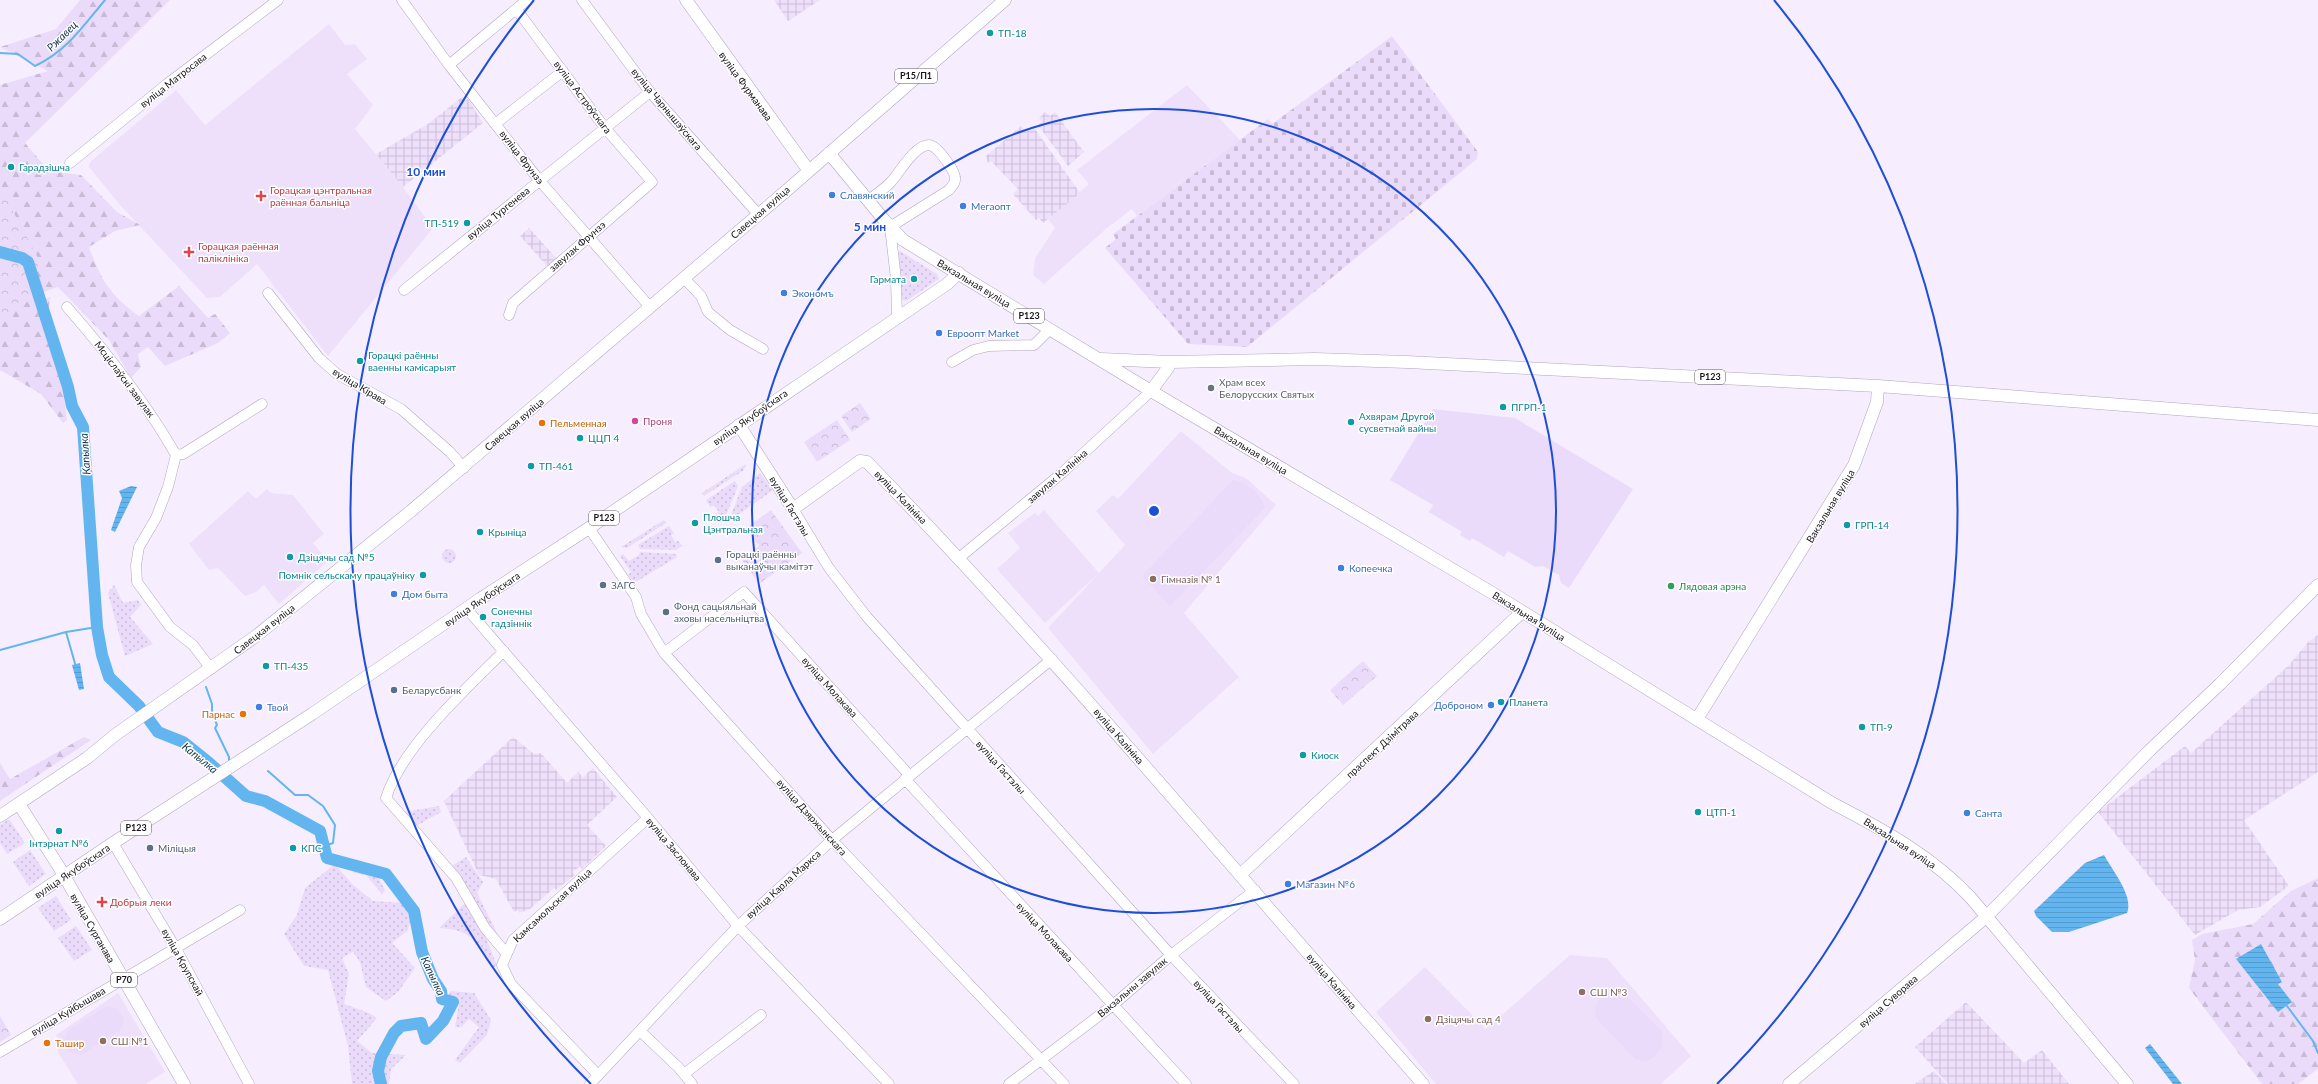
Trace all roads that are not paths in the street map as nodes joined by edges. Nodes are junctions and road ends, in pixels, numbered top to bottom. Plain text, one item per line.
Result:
1 (278, 0) edge
2 (402, 0) edge
3 (527, 0) edge
4 (582, 0) edge
5 (686, 0) edge
6 (1004, 0) edge
7 (517, 10) junction
8 (449, 66) junction
9 (563, 71) junction
10 (650, 92) junction
11 (495, 124) junction
12 (605, 128) junction
13 (829, 153) junction
14 (70, 163) dead end
15 (809, 171) junction
16 (539, 180) junction
17 (652, 182) joint
18 (868, 200) junction
19 (758, 214) junction
20 (890, 227) junction
21 (588, 236) junction
22 (959, 273) junction
23 (684, 278) junction
24 (404, 290) dead end
25 (268, 293) dead end
26 (67, 307) dead end
27 (650, 308) junction
28 (509, 315) dead end
29 (897, 316) junction
30 (1050, 329) junction
31 (763, 349) dead end
32 (1100, 359) junction
33 (952, 362) dead end
34 (1170, 362) junction
35 (1878, 386) junction
36 (1151, 391) junction
37 (262, 404) dead end
38 (2318, 420) edge
39 (739, 425) junction
40 (176, 455) junction
41 (464, 468) junction
42 (793, 509) junction
43 (589, 528) junction
44 (959, 558) junction
45 (2318, 585) edge
46 (466, 608) junction
47 (1522, 612) junction
48 (504, 651) junction
49 (664, 653) junction
50 (1052, 659) junction
51 (211, 669) junction
52 (1697, 719) junction
53 (966, 728) junction
54 (907, 778) junction
55 (19, 804) junction
56 (0, 816) edge
57 (648, 818) junction
58 (832, 840) junction
59 (113, 843) junction
60 (1241, 874) junction
61 (64, 876) junction
62 (1255, 890) junction
63 (240, 910) dead end
64 (1986, 917) junction
65 (0, 919) edge
66 (738, 926) junction
67 (175, 947) junction
68 (506, 953) junction
69 (1171, 955) junction
70 (122, 978) junction
71 (1112, 1005) junction
72 (761, 1015) dead end
73 (640, 1031) junction
74 (0, 1052) edge
75 (1040, 1059) junction
76 (598, 1074) junction
77 (684, 1074) junction
78 (184, 1084) edge
79 (249, 1084) edge
80 (590, 1084) edge
81 (692, 1084) edge
82 (889, 1084) edge
83 (1009, 1084) edge
84 (1064, 1084) edge
85 (1186, 1084) edge
86 (1294, 1084) edge
87 (1423, 1084) edge
88 (1789, 1084) edge
89 (2127, 1084) edge

1 - 14 street, вуліца Матросава
2 - 8 street, вуліца Фрунзэ
3 - 7 street
4 - 10 street, вуліца Чарнышэўскага
5 - 15 main road, вуліца Фурманава
6 - 13 main road, Савецкая вуліца / Р15/П1
7 - 8 street
7 - 9 street, вуліца Астроўскага
8 - 11 street, вуліца Фрунзэ
9 - 11 street
9 - 12 street, вуліца Астроўскага
10 - 12 street, вуліца Тургенева
10 - 19 street, вуліца Чарнышэўскага
11 - 16 street, вуліца Фрунзэ
12 - 16 street, вуліца Тургенева
12 - 17 street, вуліца Астроўскага
13 - 15 main road, Савецкая вуліца / Р15/П1
13 - 18 main road, Вакзальная вуліца
15 - 19 main road, Савецкая вуліца / Р15/П1
16 - 21 street, вуліца Фрунзэ
16 - 24 street, вуліца Тургенева
17 - 21 street, завулак Фрунзэ
18 - 20 main road, Вакзальная вуліца
18 - 20 street
19 - 23 main road, Савецкая вуліца / Р15/П1
20 - 22 main road, Вакзальная вуліца
20 - 29 street
21 - 27 street, вуліца Фрунзэ
21 - 28 street, завулак Фрунзэ
22 - 29 main road, вуліца Якубоўскага / Р123
22 - 30 main road, Вакзальная вуліца / Р123
23 - 27 main road, Савецкая вуліца / Р15/П1
23 - 31 street
25 - 41 street, вуліца Кірава
26 - 40 street, Мсціслаўскі завулак
27 - 41 main road, Савецкая вуліца / Р15/П1
29 - 39 main road, вуліца Якубоўскага / Р123
30 - 32 main road, Вакзальная вуліца / Р123
30 - 33 street
32 - 34 main road, Р123
32 - 36 main road, Вакзальная вуліца
34 - 35 main road, Р123
34 - 36 main road
35 - 38 main road, Р123
35 - 52 main road, Вакзальная вуліца
36 - 44 street, завулак Калініна
36 - 47 main road, Вакзальная вуліца
37 - 40 street
39 - 42 main road, вуліца Гастэлы
39 - 43 main road, вуліца Якубоўскага / Р123
40 - 51 street
41 - 51 main road, Савецкая вуліца / Р15/П1
42 - 44 main road, вуліца Калініна
42 - 53 street, вуліца Гастэлы
43 - 46 main road, вуліца Якубоўскага / Р123
43 - 49 street, вуліца Дзяржынскага
44 - 50 main road, вуліца Калініна
45 - 64 main road, вуліца Суворава
46 - 48 street, вуліца Заслонава
46 - 59 main road, вуліца Якубоўскага / Р123
47 - 52 main road, Вакзальная вуліца
47 - 60 main road, праспект Дзімітрава
48 - 57 street, вуліца Заслонава
48 - 68 street
49 - 54 street, вуліца Молакава
49 - 58 street, вуліца Дзяржынскага
50 - 53 street, вуліца Карла Маркса
50 - 60 main road, вуліца Калініна
51 - 55 main road, Савецкая вуліца / Р15/П1
52 - 64 main road, Вакзальная вуліца
53 - 54 street, вуліца Карла Маркса
53 - 69 street, вуліца Гастэлы
54 - 58 street, вуліца Карла Маркса
54 - 71 street, вуліца Молакава
55 - 56 main road, Савецкая вуліца / Р15/П1
55 - 61 main road, вуліца Сурганава
57 - 66 street, вуліца Заслонава
57 - 68 street, Камсамольская вуліца
58 - 66 street, вуліца Карла Маркса
58 - 75 street, вуліца Дзяржынскага
59 - 61 main road, вуліца Якубоўскага / Р123
59 - 67 street, вуліца Крупскай
60 - 62 main road, вуліца Калініна
61 - 65 main road, вуліца Якубоўскага
61 - 70 main road, вуліца Сурганава / Р70
62 - 69 street, Вакзальны завулак
62 - 87 main road, вуліца Калініна
63 - 67 street, вуліца Куйбышава
64 - 88 main road, вуліца Суворава
64 - 89 main road, Вакзальная вуліца
66 - 73 street, вуліца Карла Маркса
66 - 82 street, вуліца Заслонава
67 - 70 street, вуліца Куйбышава
67 - 79 street, вуліца Крупскай
68 - 76 street
69 - 71 street, Вакзальны завулак
69 - 86 street, вуліца Гастэлы
70 - 74 street, вуліца Куйбышава
70 - 78 main road, вуліца Сурганава / Р70
71 - 75 street, Вакзальны завулак
71 - 85 street, вуліца Молакава
72 - 77 street
73 - 76 street, вуліца Карла Маркса
73 - 77 street
75 - 83 street, Вакзальны завулак
75 - 84 street, вуліца Дзяржынскага
76 - 80 street, вуліца Карла Маркса
77 - 81 street

